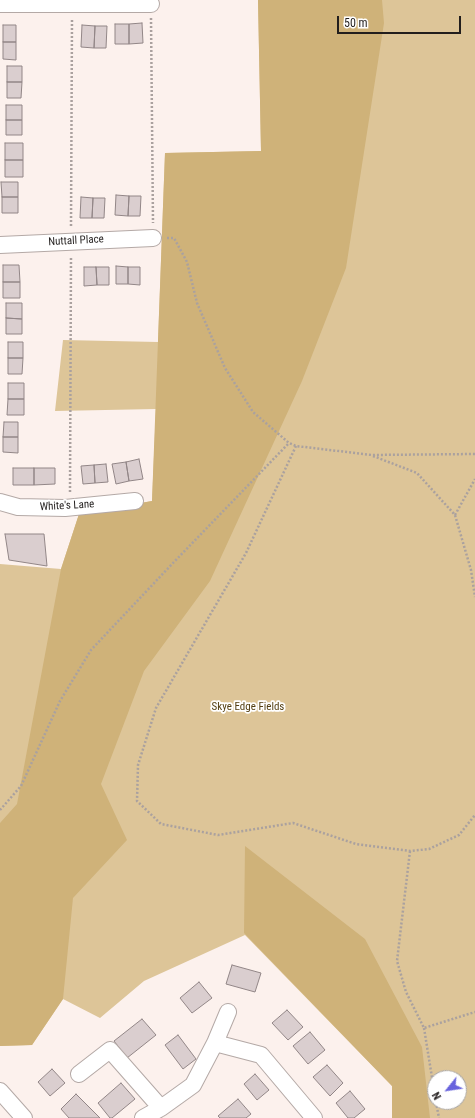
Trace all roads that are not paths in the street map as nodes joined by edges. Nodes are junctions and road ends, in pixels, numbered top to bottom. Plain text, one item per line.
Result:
1 (0, 4) edge
2 (151, 4) road end
3 (153, 238) road end
4 (0, 245) edge
5 (135, 501) dead end
6 (0, 502) edge
7 (228, 1012) dead end
8 (215, 1043) junction
9 (79, 1074) dead end
10 (0, 1091) edge
11 (161, 1108) junction
12 (24, 1118) edge
13 (143, 1118) edge
14 (314, 1118) edge

1 - 2 street
3 - 4 street, Nuttall Place
5 - 6 street, White's Lane
7 - 8 street
8 - 11 street
8 - 14 street
9 - 11 street
10 - 12 street
11 - 13 street

